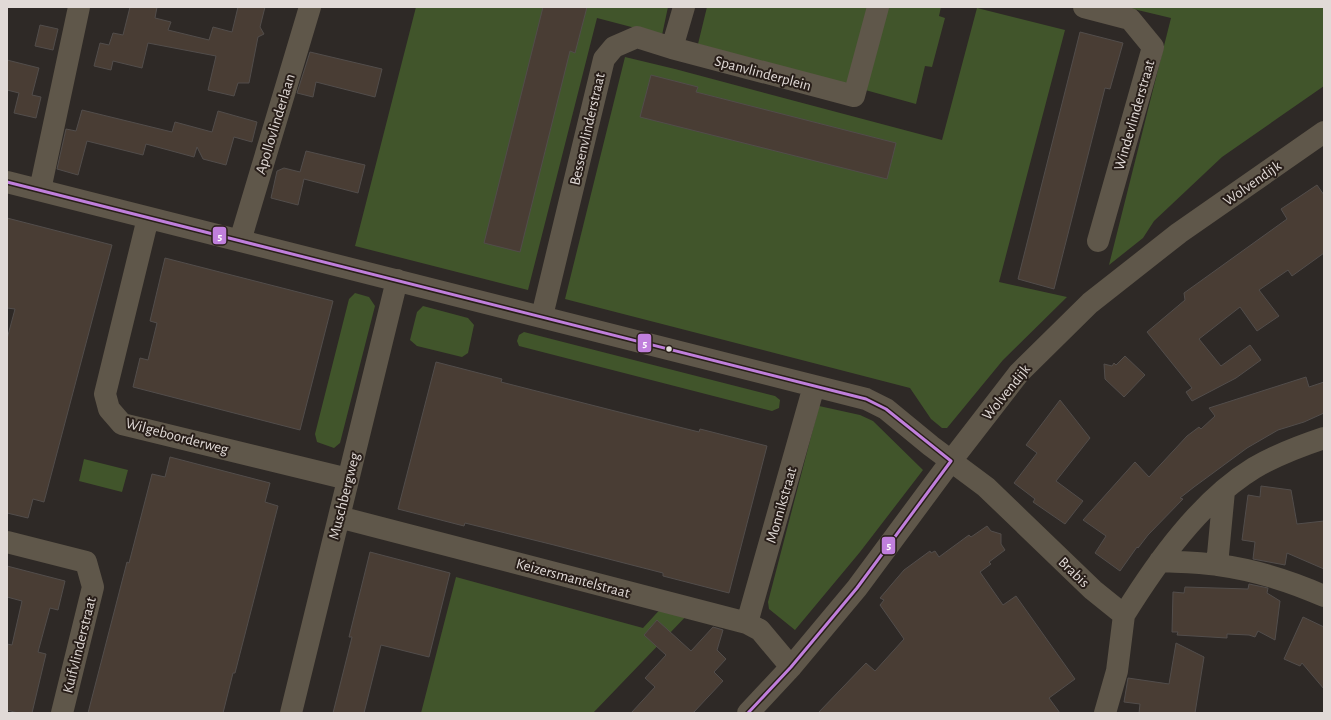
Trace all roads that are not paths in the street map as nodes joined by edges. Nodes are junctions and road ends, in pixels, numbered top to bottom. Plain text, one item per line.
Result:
1 (79, 7) edge
2 (310, 7) edge
3 (684, 7) edge
4 (878, 7) edge
5 (1084, 7) edge
6 (672, 48) junction
7 (1324, 132) edge
8 (7, 182) edge
9 (40, 190) junction
10 (148, 218) junction
11 (240, 241) junction
12 (1098, 241) dead end
13 (397, 280) junction
14 (542, 316) junction
15 (814, 386) junction
16 (1324, 438) edge
17 (951, 461) junction
18 (348, 479) junction
19 (1224, 491) junction
20 (339, 517) junction
21 (7, 542) edge
22 (1160, 561) junction
23 (1217, 565) junction
24 (1324, 596) edge
25 (1124, 615) junction
26 (748, 623) junction
27 (791, 667) junction
28 (62, 713) edge
29 (291, 713) edge
30 (748, 713) edge
31 (1105, 713) edge

1 - 9 street
2 - 11 street, Apollovlinderlaan
3 - 6 street
4 - 6 street, Spanvlinderplein
5 - 12 street, Windevlinderstraat
6 - 14 street, Bessenvlinderstraat
7 - 17 street, Wolvendijk
8 - 9 street, Brabis
9 - 10 street, Brabis
10 - 11 street, Brabis
10 - 18 street, Wilgeboorderweg
11 - 13 street, Brabis
13 - 14 street, Brabis
13 - 18 street, Muschbergweg
14 - 15 street, Brabis
15 - 17 street, Brabis
15 - 26 street, Monnikstraat
16 - 19 street
17 - 25 street, Brabis
17 - 27 street, Wolvendijk
18 - 20 street, Muschbergweg
19 - 22 street
19 - 23 street
20 - 26 street, Keizersmantelstraat
20 - 29 street, Muschbergweg
21 - 28 street, Kuifvlinderstraat
22 - 23 street
22 - 25 street
23 - 24 street
25 - 31 street
26 - 27 street, Keizersmantelstraat
27 - 30 street, Wolvendijk

